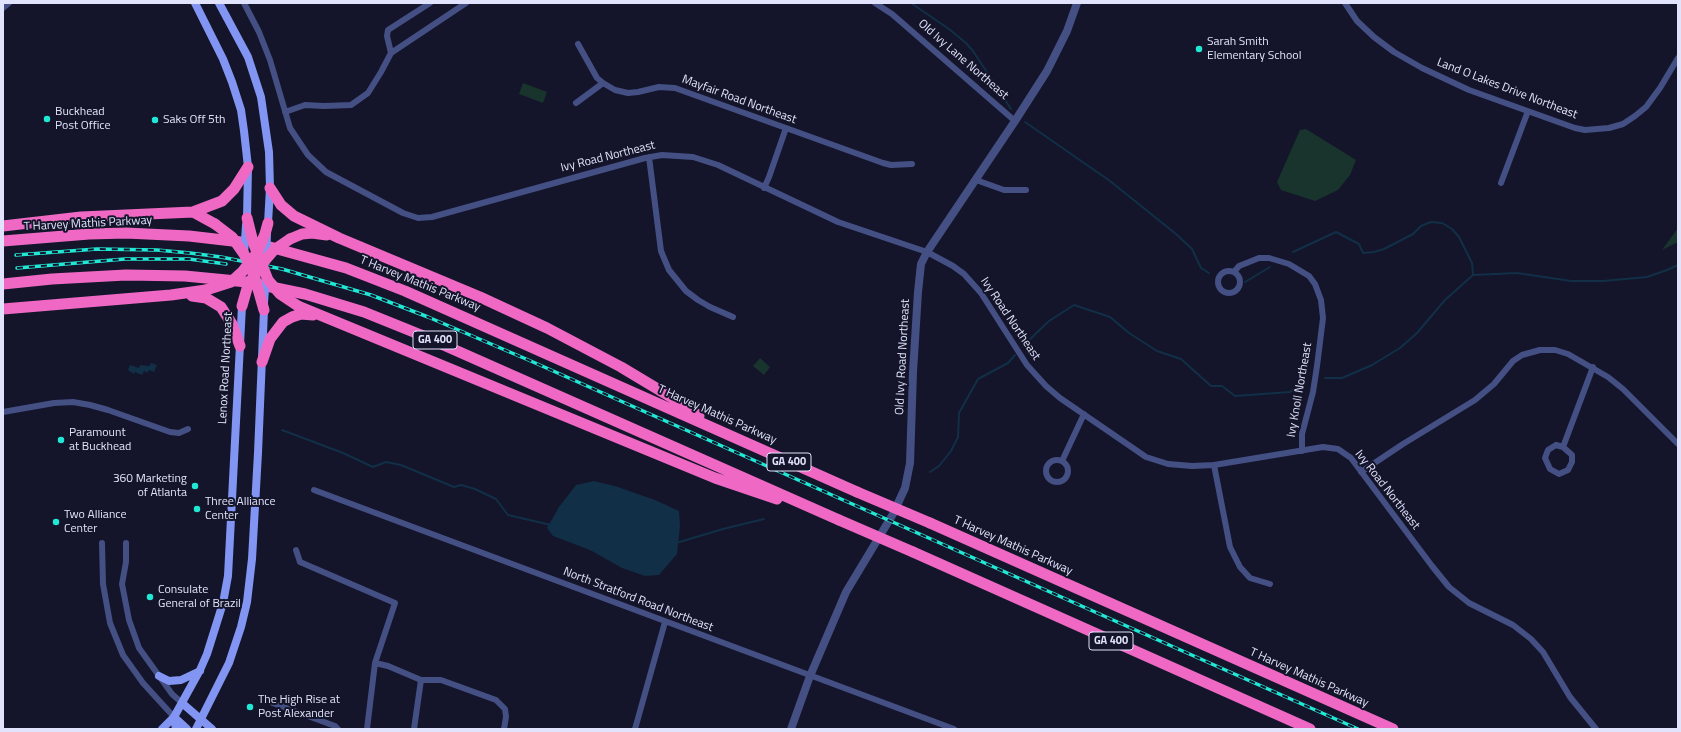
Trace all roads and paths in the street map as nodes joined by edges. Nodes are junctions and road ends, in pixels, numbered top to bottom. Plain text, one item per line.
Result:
1 (9, 3) edge
2 (194, 3) edge
3 (219, 3) edge
4 (244, 3) edge
5 (430, 3) edge
6 (466, 3) edge
7 (875, 3) edge
8 (1077, 3) edge
9 (1345, 3) edge
10 (3, 8) edge
11 (578, 44) dead end
12 (391, 53) junction
13 (1678, 58) edge
14 (603, 83) junction
15 (576, 103) dead end
16 (1528, 111) junction
17 (286, 112) junction
18 (1016, 121) junction
19 (786, 128) junction
20 (648, 157) junction
21 (912, 164) dead end
22 (248, 167) junction
23 (976, 180) junction
24 (1501, 183) dead end
25 (270, 188) junction
26 (764, 188) junction
27 (1026, 190) dead end
28 (193, 212) junction
29 (247, 218) junction
30 (268, 223) joint
31 (3, 226) edge
32 (339, 238) junction
33 (3, 241) edge
34 (927, 252) junction
35 (262, 262) junction
36 (248, 266) junction
37 (1234, 272) dead end
38 (3, 284) edge
39 (171, 295) junction
40 (242, 306) joint
41 (3, 309) edge
42 (264, 310) junction
43 (321, 316) junction
44 (733, 317) dead end
45 (240, 346) junction
46 (262, 362) junction
47 (1593, 367) junction
48 (3, 412) edge
49 (1084, 414) junction
50 (188, 429) dead end
51 (721, 431) junction
52 (1678, 444) edge
53 (1563, 447) junction
54 (1302, 451) junction
55 (1062, 461) dead end
56 (1214, 464) junction
57 (1361, 472) junction
58 (314, 490) dead end
59 (839, 520) junction
60 (102, 543) dead end
61 (126, 543) dead end
62 (296, 550) dead end
63 (1270, 584) dead end
64 (665, 622) junction
65 (375, 663) junction
66 (200, 670) junction
67 (159, 676) junction
68 (810, 676) junction
69 (421, 680) junction
70 (270, 702) dead end
71 (182, 703) junction
72 (174, 717) junction
73 (202, 720) junction
74 (162, 729) edge
75 (176, 729) edge
76 (187, 729) edge
77 (196, 729) edge
78 (212, 729) edge
79 (338, 729) edge
80 (367, 729) edge
81 (414, 729) edge
82 (504, 729) edge
83 (635, 729) edge
84 (791, 729) edge
85 (954, 729) edge
86 (1310, 729) edge
87 (1393, 729) edge
88 (1596, 729) edge

1 - 10 street
2 - 22 main road
3 - 25 main road
4 - 17 street, Ivy Road Northeast
5 - 12 street
6 - 12 street
7 - 18 street, Old Ivy Lane Northeast
8 - 18 street, Old Ivy Road Northeast
9 - 16 street, Land O Lakes Drive Northeast
11 - 14 street, Mayfair Road Northeast
12 - 17 street
13 - 16 street, Land O Lakes Drive Northeast
14 - 15 street
14 - 19 street, Mayfair Road Northeast
16 - 24 street
17 - 20 street, Ivy Road Northeast
18 - 23 street, Old Ivy Road Northeast
19 - 21 street, Mayfair Road Northeast
19 - 26 street
20 - 26 street, Ivy Road Northeast
20 - 44 street
22 - 28 highway
22 - 29 main road
23 - 27 street
23 - 34 street, Old Ivy Road Northeast
25 - 30 main road
25 - 32 highway
26 - 34 street, Ivy Road Northeast
28 - 31 highway
28 - 36 highway, bridge
29 - 35 highway, bridge
29 - 36 main road, bridge
30 - 35 highway, bridge
32 - 35 highway, bridge
32 - 51 highway
33 - 51 highway, T Harvey Mathis Parkway / GA 400
34 - 49 street, Ivy Road Northeast
34 - 68 street, Old Ivy Road Northeast
35 - 36 highway, bridge
35 - 42 main road, bridge
35 - 43 highway, bridge
36 - 39 highway, bridge
36 - 40 highway, bridge
36 - 42 highway, bridge
37 - 54 street, Ivy Knoll Northeast
38 - 59 highway, GA 400
39 - 41 highway
39 - 45 highway
40 - 45 main road, Lenox Road Northeast
42 - 46 main road
43 - 46 highway
43 - 59 highway
45 - 66 main road, Lenox Road Northeast
46 - 73 main road
47 - 52 street
47 - 53 street
47 - 57 street
48 - 50 street
49 - 55 street
49 - 56 street, Ivy Road Northeast
51 - 87 highway, T Harvey Mathis Parkway / GA 400, bridge
53 - 53 street
54 - 56 street, Ivy Road Northeast
54 - 57 street, Ivy Road Northeast
56 - 63 street
57 - 88 street, Ivy Road Northeast
58 - 64 street, North Stratford Road Northeast
59 - 86 highway, GA 400, bridge
60 - 72 street
61 - 67 street
62 - 65 street
64 - 68 street, North Stratford Road Northeast
64 - 83 street
65 - 69 street
65 - 80 street
66 - 67 main road
66 - 71 main road, Lenox Road Northeast
67 - 71 street
68 - 84 street, Old Ivy Road Northeast
68 - 85 street, North Stratford Road Northeast
69 - 81 street
69 - 82 street
70 - 79 street
71 - 72 main road, Lenox Road Northeast
71 - 73 main road
72 - 74 main road, Lenox Road Northeast
72 - 75 main road
72 - 76 main road
73 - 77 main road
73 - 78 main road

